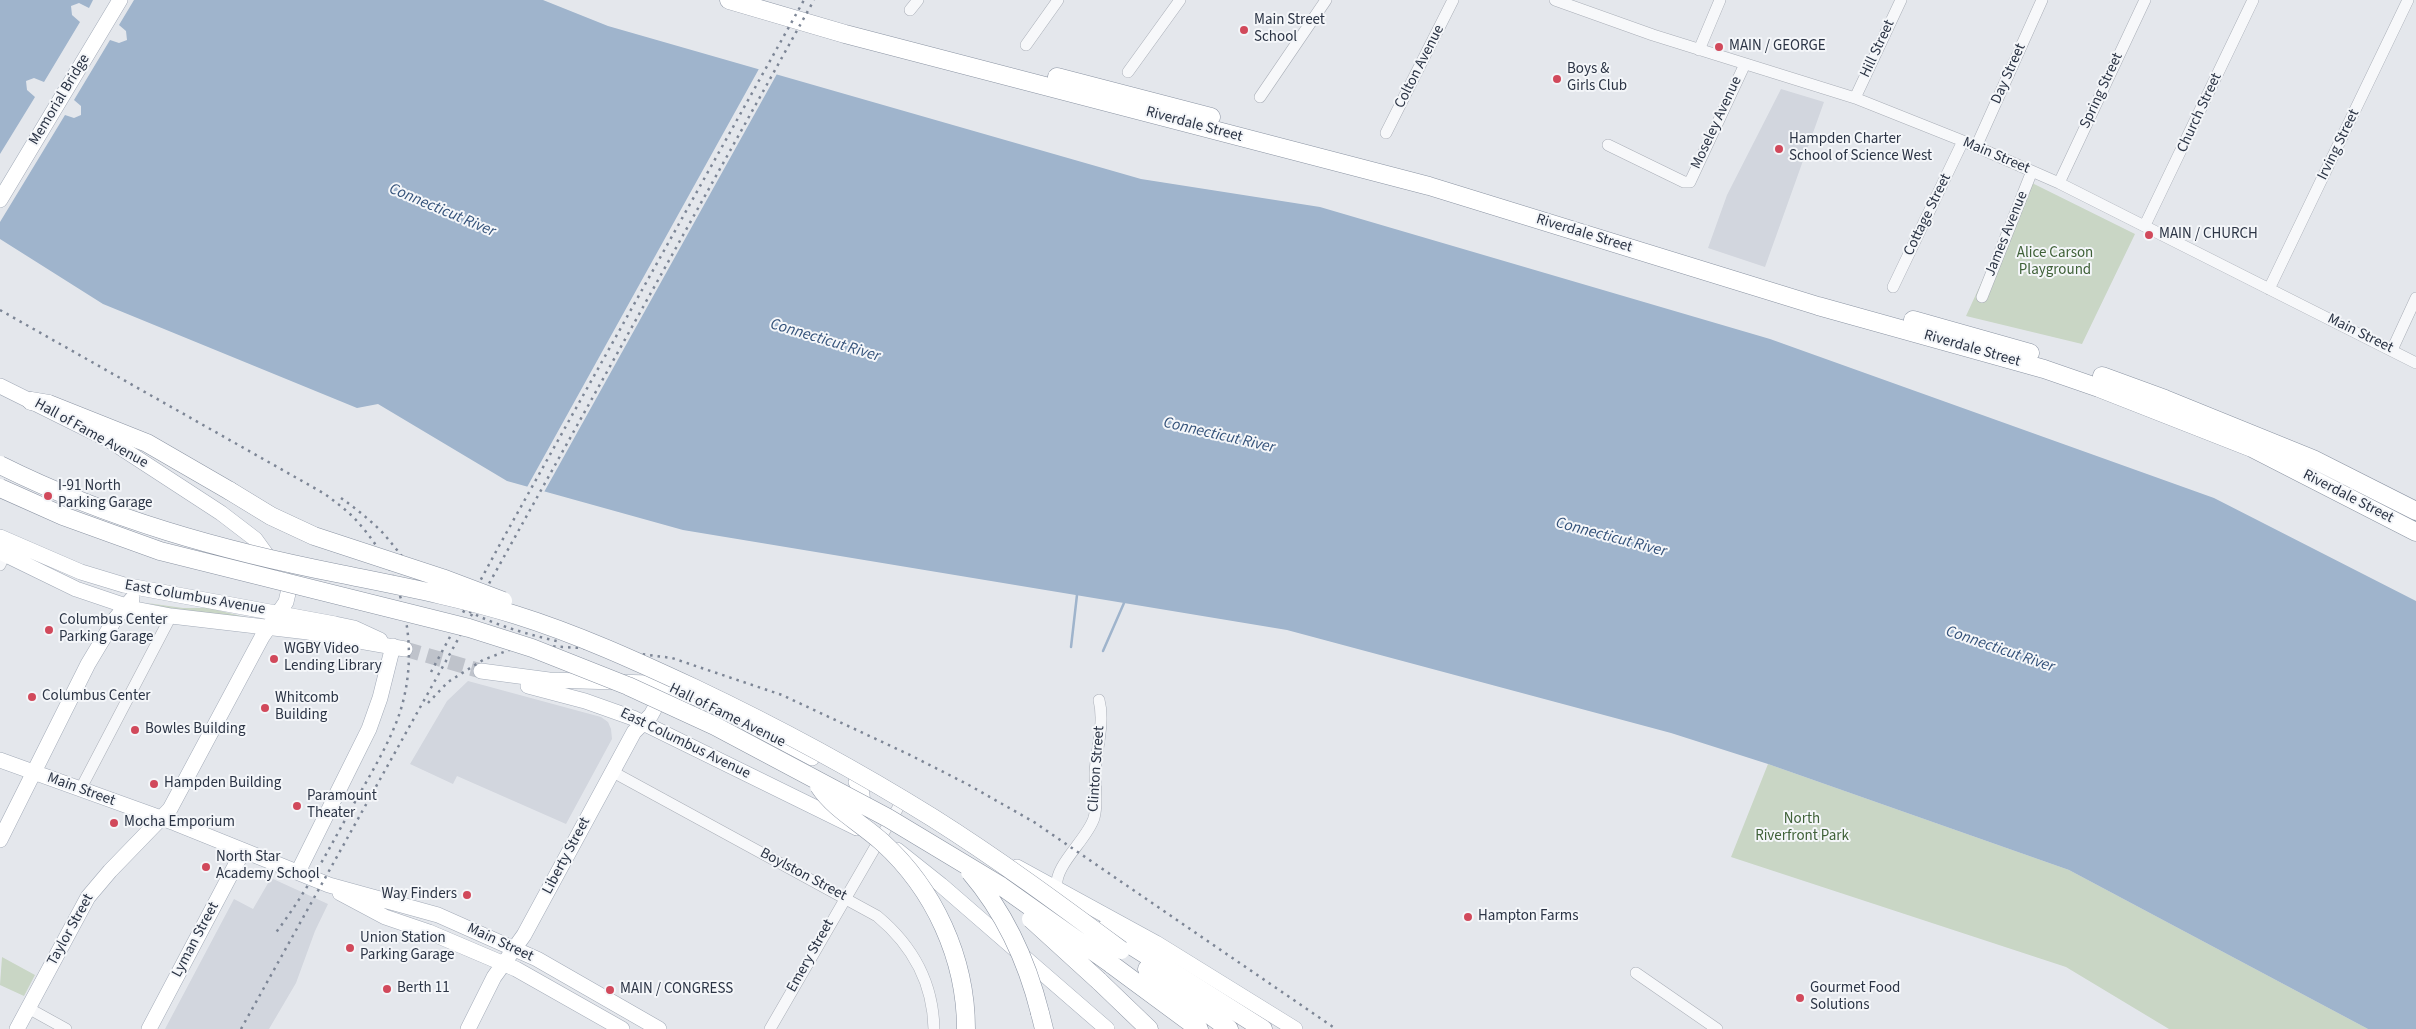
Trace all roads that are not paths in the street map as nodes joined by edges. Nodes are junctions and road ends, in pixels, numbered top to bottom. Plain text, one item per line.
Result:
1 (109, 0) edge
2 (120, 0) edge
3 (729, 0) edge
4 (765, 0) edge
5 (918, 0) edge
6 (1058, 0) edge
7 (1180, 0) edge
8 (1326, 0) edge
9 (1453, 0) edge
10 (1555, 0) edge
11 (1720, 0) edge
12 (1901, 0) edge
13 (2042, 0) edge
14 (2145, 0) edge
15 (2253, 0) edge
16 (2408, 0) edge
17 (1571, 3) edge
18 (910, 10) dead end
19 (1026, 45) dead end
20 (1699, 50) junction
21 (1745, 64) junction
22 (1128, 72) dead end
23 (1260, 97) dead end
24 (1855, 98) junction
25 (1386, 133) dead end
26 (1963, 142) junction
27 (1608, 145) dead end
28 (1976, 147) junction
29 (2032, 171) junction
30 (0, 181) edge
31 (2059, 183) junction
32 (0, 200) edge
33 (2145, 225) junction
34 (1893, 287) dead end
35 (2269, 289) junction
36 (1982, 297) dead end
37 (2416, 298) edge
38 (2392, 350) junction
39 (2416, 363) edge
40 (0, 386) edge
41 (31, 401) junction
42 (2252, 448) junction
43 (2313, 459) junction
44 (0, 465) edge
45 (0, 488) edge
46 (0, 492) edge
47 (2416, 502) edge
48 (33, 503) junction
49 (2416, 511) edge
50 (2416, 532) edge
51 (2416, 543) edge
52 (3, 550) edge
53 (342, 574) junction
54 (140, 589) junction
55 (126, 606) junction
56 (278, 613) junction
57 (171, 616) junction
58 (268, 627) junction
59 (580, 638) junction
60 (399, 648) junction
61 (481, 671) joint
62 (672, 688) junction
63 (1099, 700) dead end
64 (643, 723) junction
65 (0, 760) edge
66 (34, 772) junction
67 (613, 772) junction
68 (815, 779) junction
69 (856, 782) junction
70 (80, 790) junction
71 (899, 806) junction
72 (160, 818) junction
73 (840, 820) junction
74 (916, 835) junction
75 (0, 840) edge
76 (880, 840) junction
77 (244, 850) junction
78 (298, 872) junction
79 (329, 885) junction
80 (1051, 891) junction
81 (845, 897) junction
82 (515, 948) junction
83 (1119, 952) junction
84 (504, 963) junction
85 (1636, 973) dead end
86 (28, 1008) junction
87 (1042, 1021) edge
88 (17, 1029) edge
89 (66, 1029) edge
90 (150, 1029) edge
91 (468, 1029) edge
92 (622, 1029) edge
93 (659, 1029) edge
94 (770, 1029) edge
95 (934, 1029) edge
96 (966, 1029) edge
97 (1107, 1029) edge
98 (1149, 1029) edge
99 (1199, 1029) edge
100 (1229, 1029) edge
101 (1263, 1029) edge
102 (1295, 1029) edge
103 (1717, 1029) edge

1 - 30 main road, Memorial Bridge
2 - 32 main road, Memorial Bridge
3 - 42 highway, Riverdale Street
4 - 43 highway, Riverdale Street
5 - 18 street
6 - 19 street
7 - 22 street
8 - 23 street
9 - 25 street, Colton Avenue
10 - 17 street, Main Street
11 - 20 street
12 - 24 street, Hill Street
13 - 28 street, Day Street
14 - 31 street, Spring Street
15 - 33 street, Church Street
16 - 35 street, Irving Street
17 - 20 street, Main Street
20 - 21 street, Main Street
21 - 24 street, Main Street
21 - 27 street, Moseley Avenue
24 - 26 street, Main Street
26 - 28 street, Main Street
26 - 34 street, Cottage Street
28 - 29 street, Main Street
29 - 31 street, Main Street
29 - 36 street, James Avenue
31 - 33 street, Main Street
33 - 35 street, Main Street
35 - 38 street, Main Street
37 - 38 street
38 - 39 street, Main Street
40 - 41 main road, Hall of Fame Avenue
41 - 56 main road, Hall of Fame Avenue
41 - 59 highway, bridge
42 - 50 highway, Riverdale Street
42 - 51 highway
43 - 47 highway
43 - 49 highway, Riverdale Street
44 - 53 highway, bridge
45 - 48 highway, bridge
46 - 48 highway, bridge
48 - 68 highway, bridge
52 - 54 main road, East Columbus Avenue
52 - 55 main road, East Columbus Avenue
53 - 59 highway, bridge
53 - 87 highway, bridge
54 - 55 main road
54 - 56 main road, East Columbus Avenue
55 - 57 main road, East Columbus Avenue
55 - 66 main road
56 - 58 main road, Hall of Fame Avenue
56 - 60 main road, East Columbus Avenue
57 - 58 main road, East Columbus Avenue
57 - 70 street
58 - 60 main road, East Columbus Avenue
58 - 72 main road, Taylor Street
59 - 80 highway, bridge
60 - 78 main road
61 - 62 main road, Hall of Fame Avenue
61 - 64 main road, East Columbus Avenue
62 - 64 main road, Liberty Street
62 - 69 main road, Hall of Fame Avenue
63 - 80 street, Clinton Street
64 - 67 main road, Liberty Street
64 - 73 main road, East Columbus Avenue
65 - 66 main road, Main Street
66 - 70 main road, Main Street
66 - 75 main road
67 - 81 street, Boylston Street
67 - 82 main road, Liberty Street
68 - 74 highway, bridge
68 - 96 highway, bridge
69 - 71 main road, Hall of Fame Avenue
69 - 73 main road
70 - 72 main road, Main Street
71 - 76 street, Emery Street
71 - 80 main road, Hall of Fame Avenue
72 - 77 main road, Main Street
72 - 86 main road, Taylor Street
73 - 76 main road, East Columbus Avenue
74 - 83 highway, bridge
74 - 98 highway, bridge
76 - 81 street, Emery Street
76 - 97 main road, East Columbus Avenue
77 - 78 main road, Main Street
77 - 90 main road, Lyman Street
78 - 79 main road, Main Street
79 - 82 main road, Main Street
79 - 84 main road, Main Street
80 - 83 highway, bridge
80 - 102 main road, Hall of Fame Avenue
81 - 94 street, Emery Street
81 - 95 street, Boylston Street
82 - 84 main road, Liberty Street
82 - 93 main road, Main Street
83 - 99 highway
83 - 100 highway
83 - 101 highway
84 - 91 main road, Liberty Street
84 - 92 main road, Main Street
85 - 103 street
86 - 88 main road, Taylor Street
86 - 89 street

